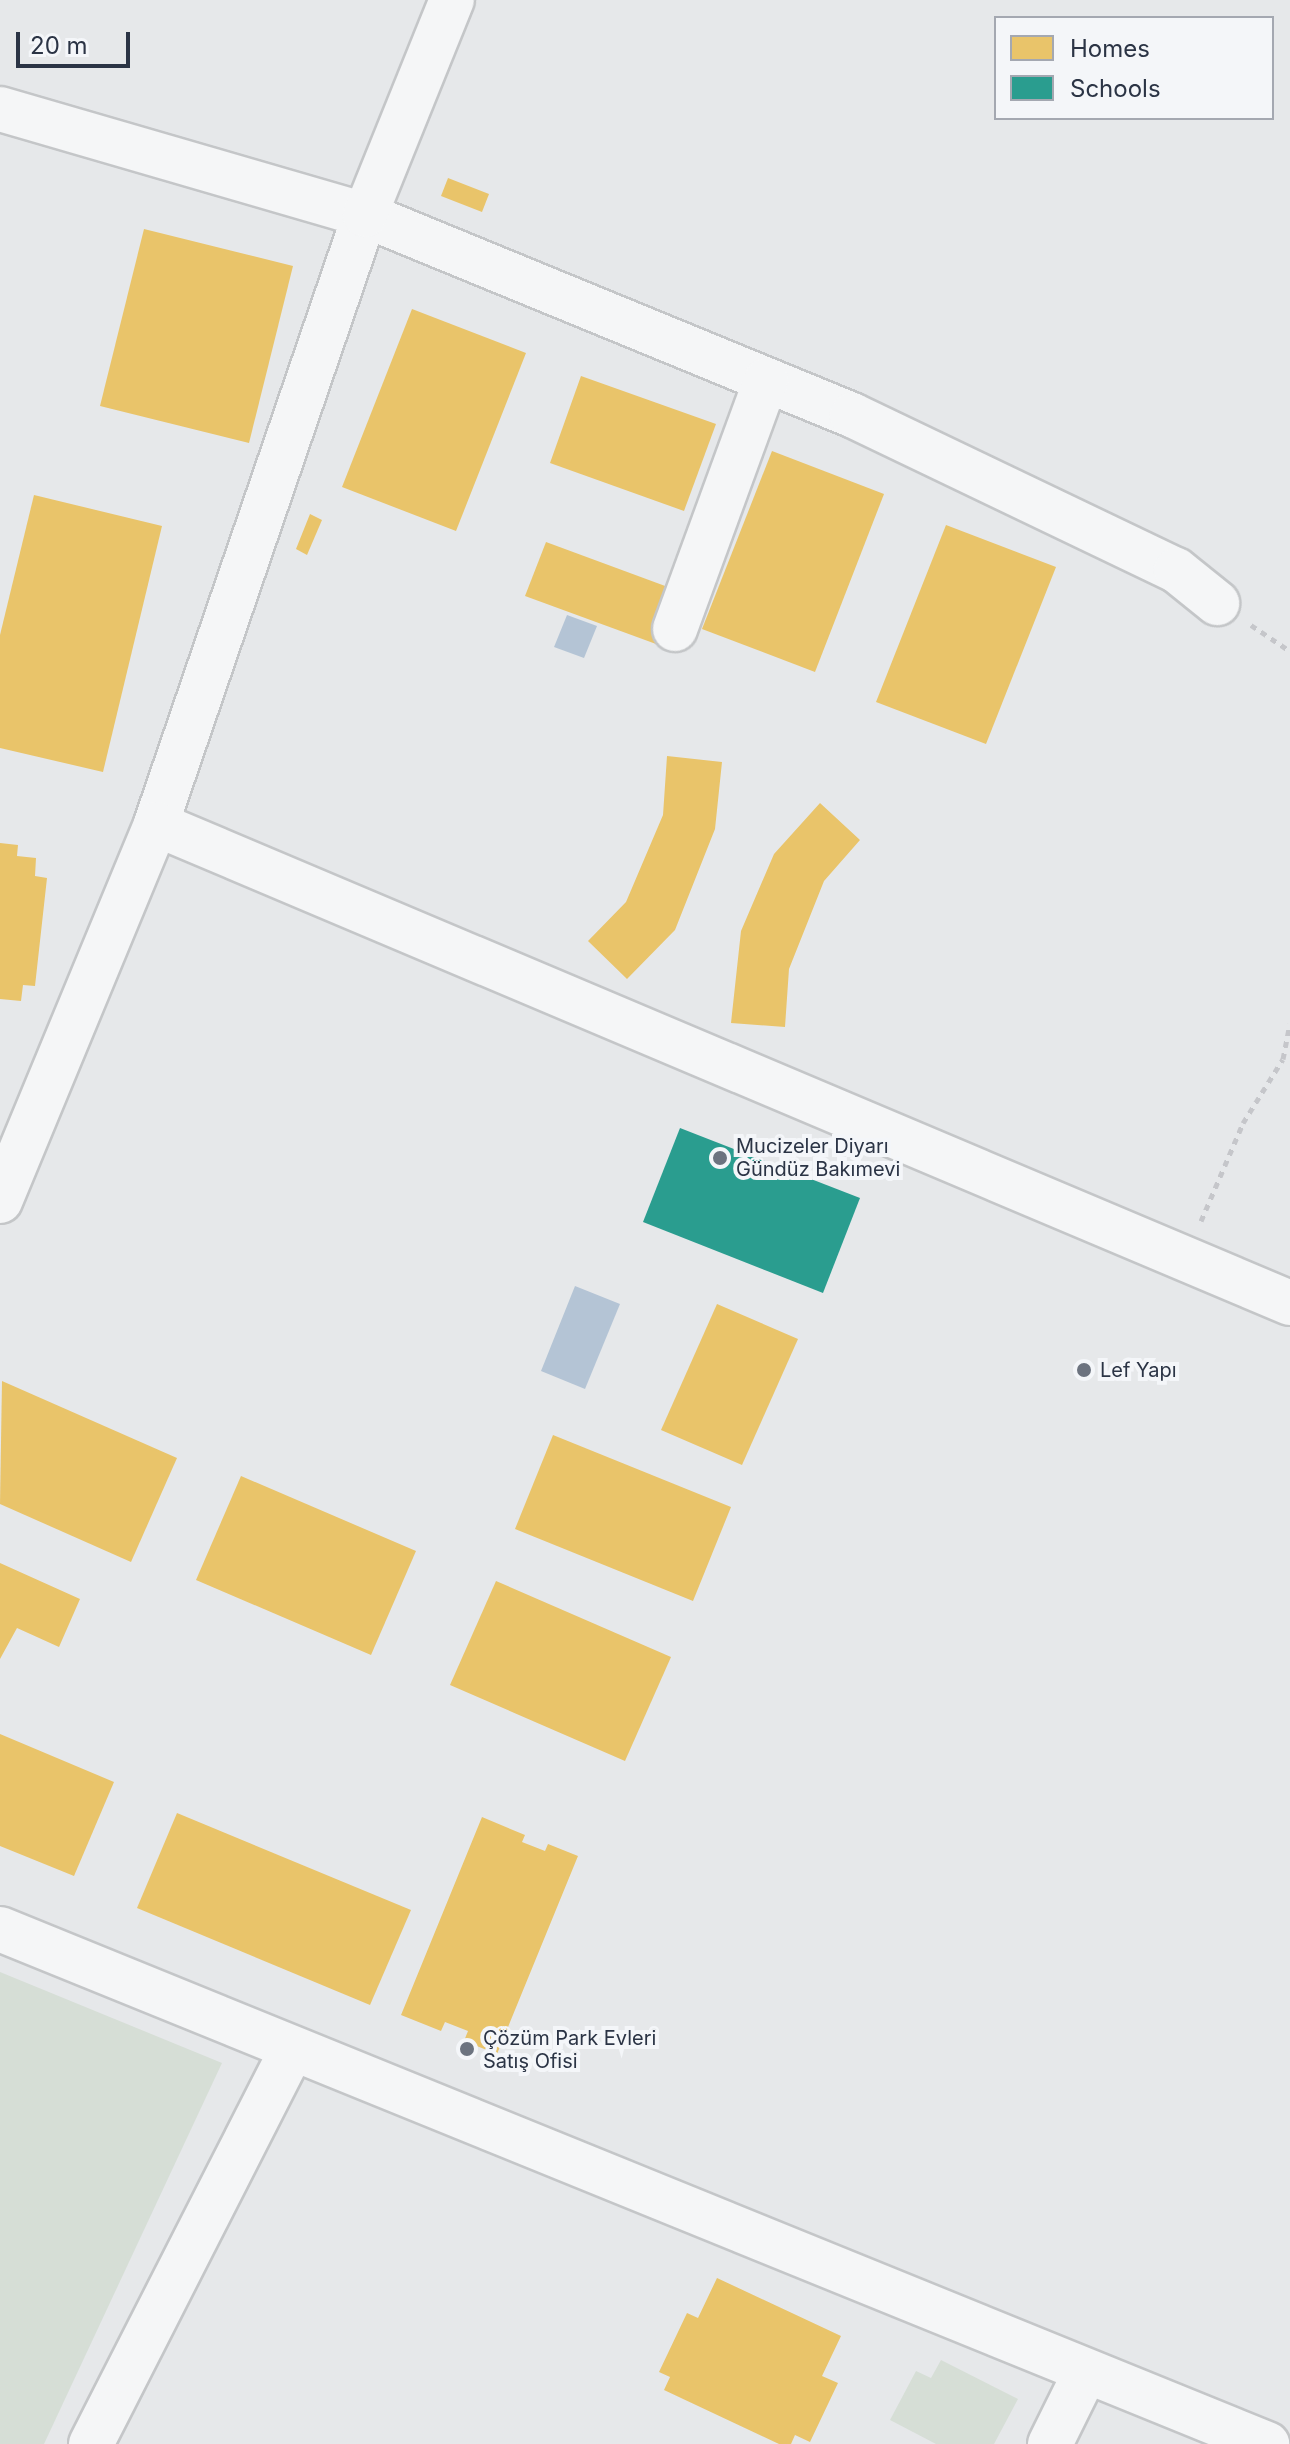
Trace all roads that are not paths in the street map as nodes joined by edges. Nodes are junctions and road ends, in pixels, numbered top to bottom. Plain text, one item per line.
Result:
1 (452, 0) edge
2 (0, 109) edge
3 (365, 215) junction
4 (766, 380) junction
5 (1217, 603) dead end
6 (675, 629) dead end
7 (156, 824) junction
8 (0, 1201) edge
9 (1290, 1303) edge
10 (0, 1929) edge
11 (292, 2049) junction
12 (1086, 2371) junction
13 (91, 2444) edge
14 (1050, 2444) edge
15 (1267, 2444) edge

1 - 3 street
2 - 3 street
3 - 4 street
3 - 7 street
4 - 5 street
4 - 6 street
7 - 8 street
7 - 9 street
10 - 11 street
11 - 12 street
11 - 13 street
12 - 14 street
12 - 15 street

